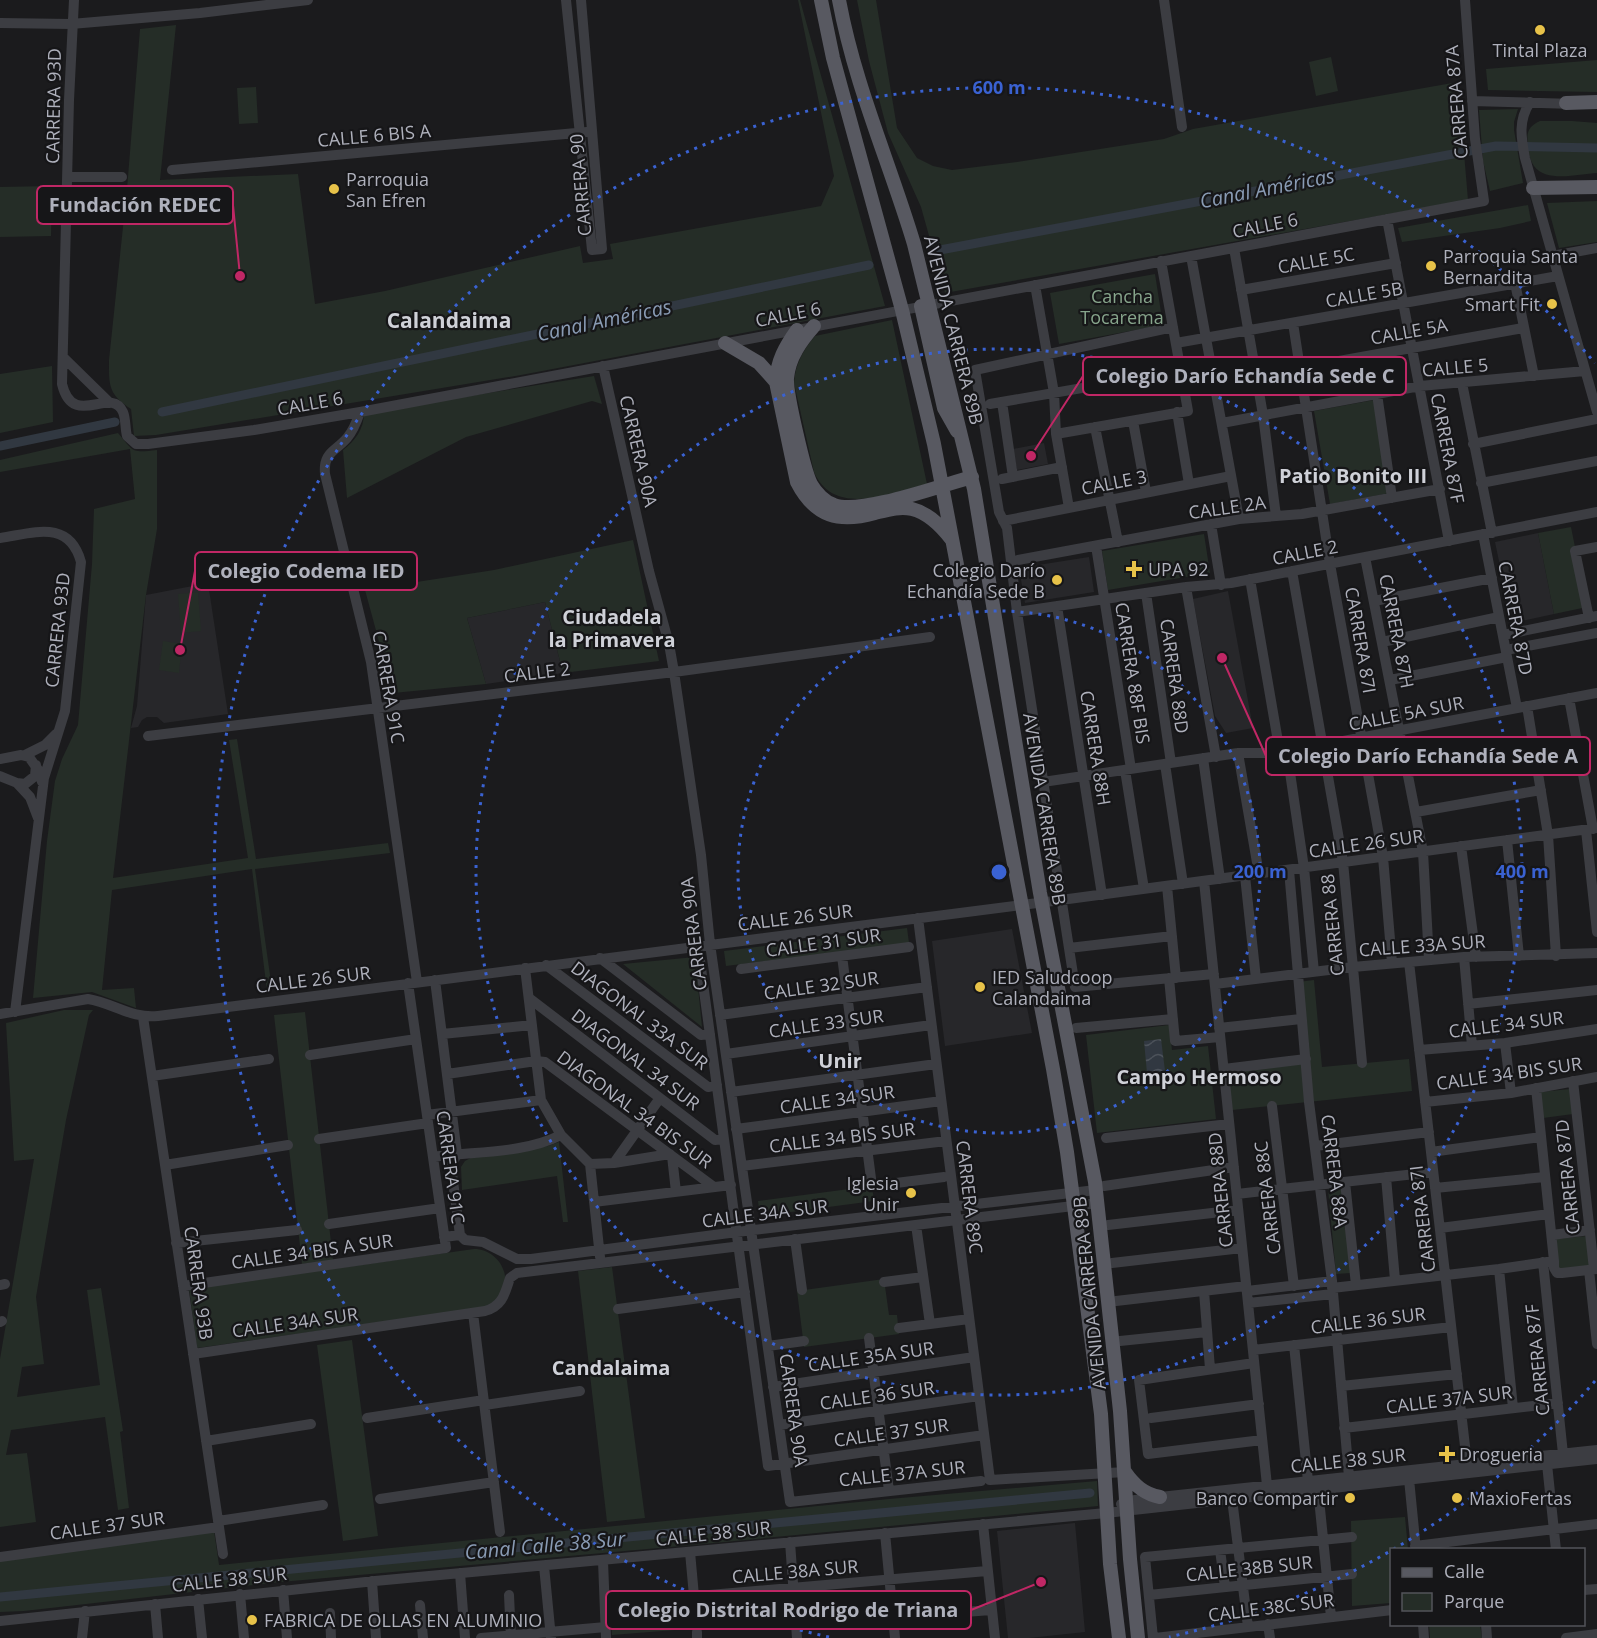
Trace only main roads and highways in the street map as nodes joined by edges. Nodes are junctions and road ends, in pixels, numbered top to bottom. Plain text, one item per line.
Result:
1 (821, 0) edge
2 (839, 0) edge
3 (1597, 102) edge
4 (1566, 103) road end
5 (1597, 187) edge
6 (1533, 188) road end
7 (814, 326) road end
8 (797, 330) road end
9 (725, 343) road end
10 (776, 382) junction
11 (972, 477) junction
12 (942, 485) junction
13 (952, 540) junction
14 (1125, 1472) junction
15 (1160, 1497) road end
16 (1119, 1638) edge
17 (1138, 1638) edge

1 - 12 main road, AVENIDA CARRERA 89B
2 - 11 main road, AVENIDA CARRERA 89B
3 - 4 main road
5 - 6 main road
7 - 12 main road
8 - 10 main road
9 - 10 main road
10 - 13 main road
11 - 12 main road
11 - 14 main road, AVENIDA CARRERA 89B
12 - 13 main road, AVENIDA CARRERA 89B
13 - 16 main road, AVENIDA CARRERA 89B
14 - 15 main road
14 - 17 main road, AVENIDA CARRERA 89B

